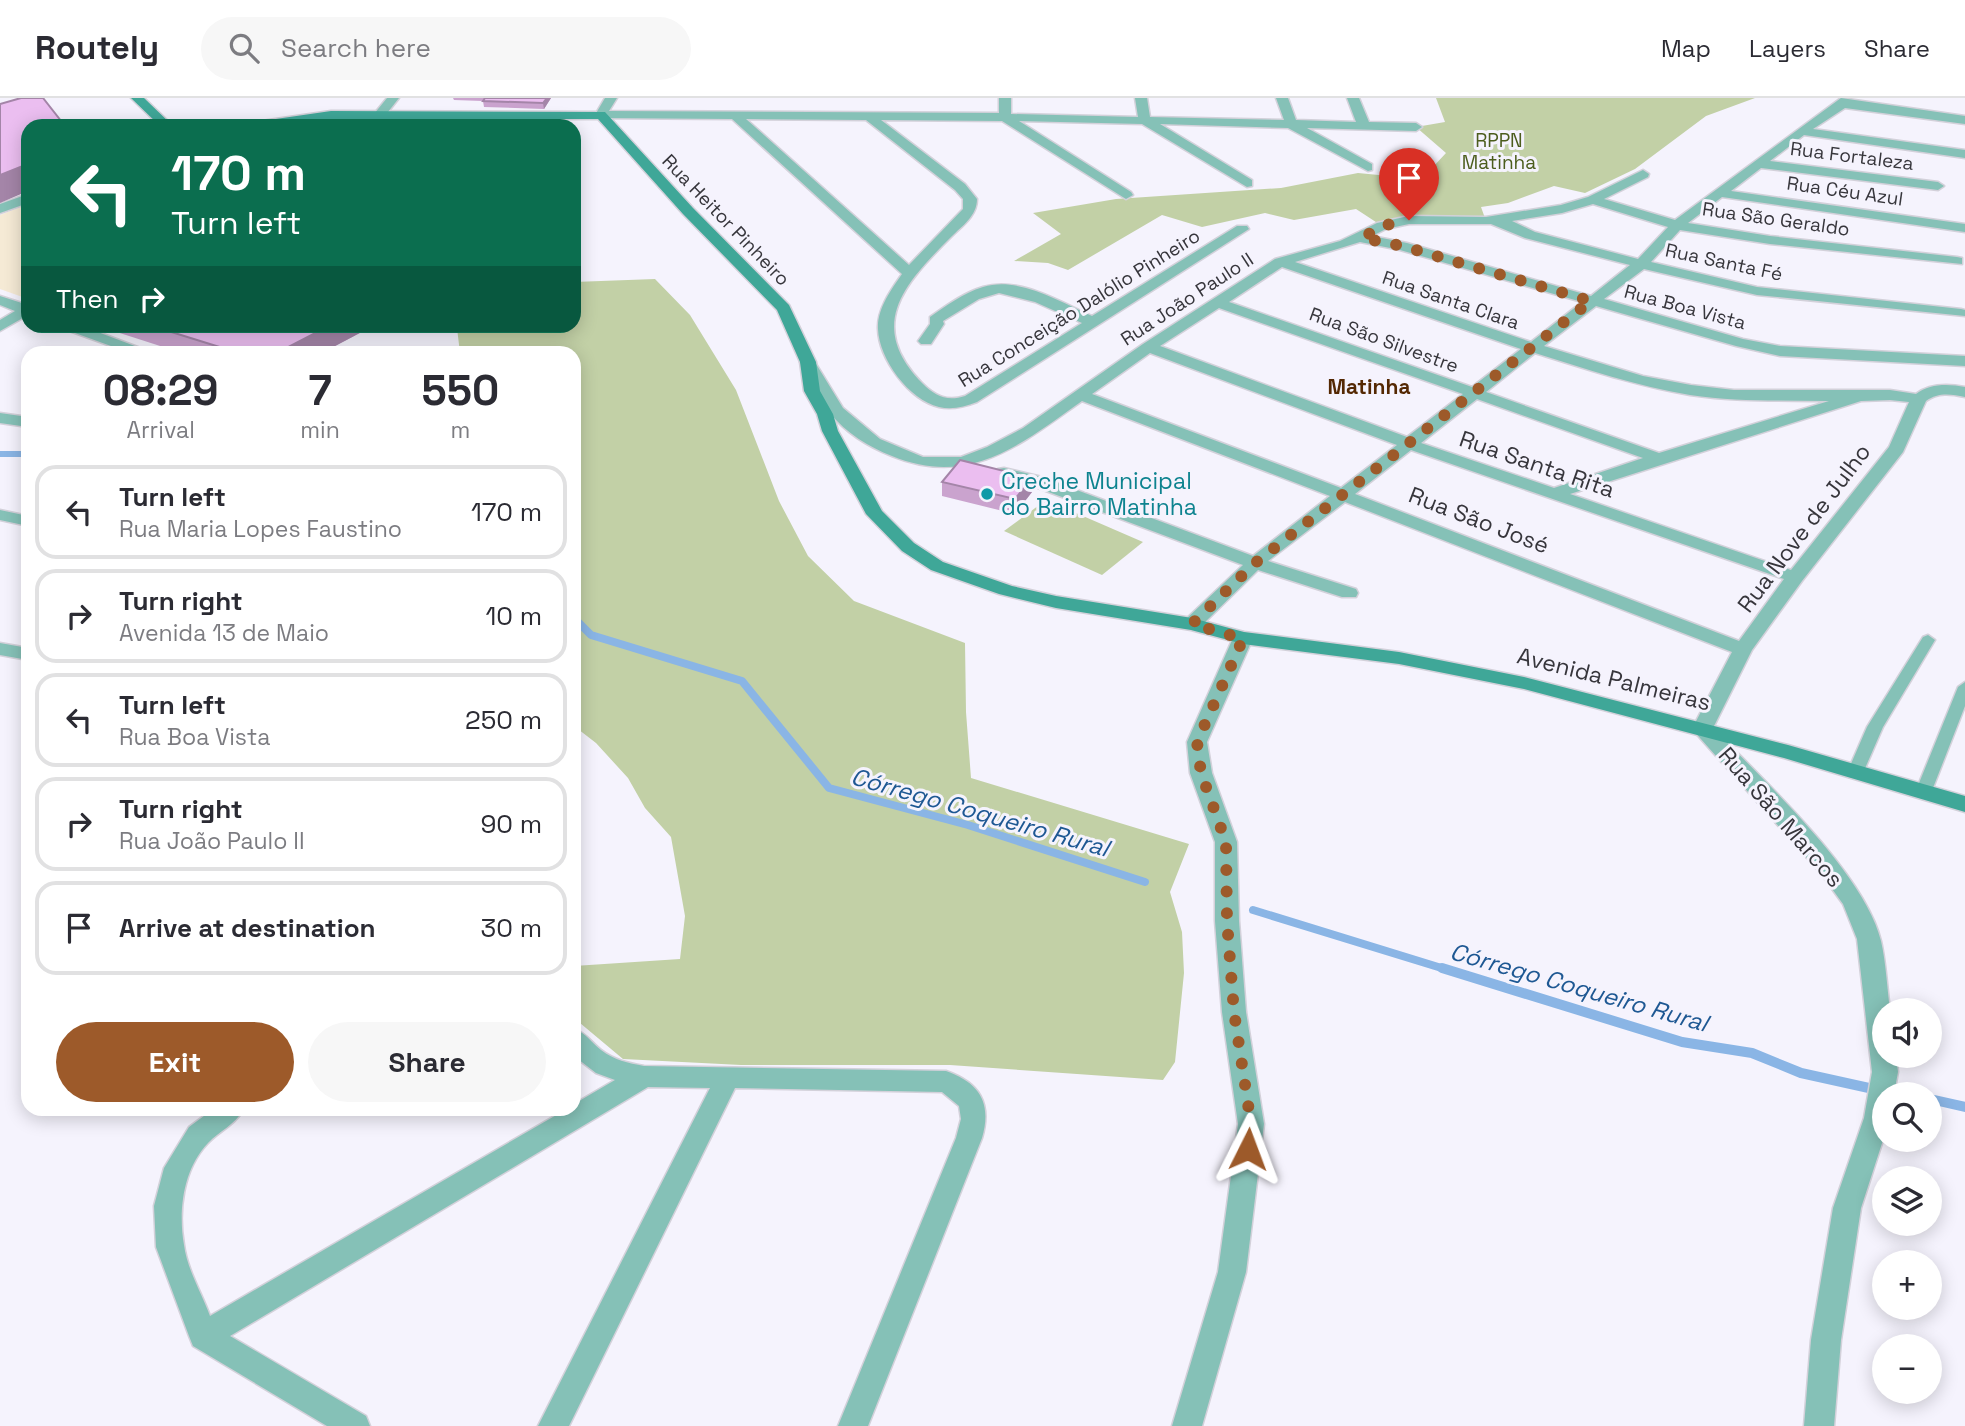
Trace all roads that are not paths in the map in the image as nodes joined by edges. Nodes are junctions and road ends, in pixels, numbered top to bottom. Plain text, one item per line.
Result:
1 (137, 98) edge
2 (393, 98) edge
3 (611, 98) edge
4 (1005, 98) edge
5 (1141, 98) edge
6 (1282, 98) edge
7 (1353, 98) edge
8 (1845, 101) edge
9 (871, 112) junction
10 (380, 114) junction
11 (601, 115) junction
12 (735, 116) junction
13 (1005, 117) junction
14 (160, 119) edge
15 (303, 119) edge
16 (1144, 120) junction
17 (1965, 120) edge
18 (1291, 124) junction
19 (1364, 126) junction
20 (1416, 127) dead end
21 (1802, 131) junction
22 (1965, 154) edge
23 (1760, 164) junction
24 (1368, 167) dead end
25 (1643, 174) dead end
26 (1247, 183) dead end
27 (1938, 186) dead end
28 (1719, 193) junction
29 (1126, 195) dead end
30 (1593, 200) junction
31 (21, 201) edge
32 (0, 209) edge
33 (1486, 221) junction
34 (1677, 225) junction
35 (1965, 228) edge
36 (1242, 229) dead end
37 (1362, 238) junction
38 (1957, 261) dead end
39 (1279, 262) junction
40 (1641, 264) junction
41 (909, 273) junction
42 (0, 300) edge
43 (1591, 301) junction
44 (1216, 302) junction
45 (21, 308) edge
46 (1961, 313) dead end
47 (21, 314) edge
48 (1093, 322) junction
49 (0, 327) edge
50 (89, 333) edge
51 (926, 341) dead end
52 (126, 346) edge
53 (1148, 347) junction
54 (1533, 348) junction
55 (1965, 361) edge
56 (808, 362) junction
57 (1965, 392) edge
58 (1079, 394) junction
59 (1471, 394) junction
60 (1860, 396) junction
61 (1919, 399) junction
62 (0, 418) edge
63 (21, 421) edge
64 (1409, 444) junction
65 (1658, 458) junction
66 (963, 462) junction
67 (1556, 493) junction
68 (1343, 494) junction
69 (0, 515) edge
70 (21, 520) edge
71 (1255, 563) junction
72 (1795, 577) junction
73 (1349, 593) dead end
74 (1192, 624) junction
75 (1243, 639) junction
76 (1928, 640) dead end
77 (0, 649) edge
78 (1743, 649) junction
79 (21, 653) edge
80 (1965, 687) edge
81 (1702, 729) junction
82 (1855, 773) junction
83 (1923, 793) junction
84 (1965, 804) edge
85 (581, 1048) edge
86 (644, 1076) junction
87 (728, 1077) junction
88 (581, 1113) edge
89 (222, 1116) edge
90 (576, 1116) edge
91 (202, 1336) junction
92 (355, 1426) edge
93 (553, 1426) edge
94 (853, 1426) edge
95 (1187, 1426) edge
96 (1819, 1426) edge

1 - 14 street
2 - 10 street
3 - 11 street
4 - 13 street
5 - 16 street
6 - 18 street
7 - 19 street
8 - 17 street
8 - 21 street
9 - 12 street
9 - 13 street
9 - 41 street, Rua Conceição Dalólio Pinheiro
10 - 11 street
10 - 15 street
11 - 12 street
11 - 56 street, Rua Heitor Pinheiro
12 - 41 street
13 - 16 street
13 - 29 street
16 - 18 street
16 - 26 street
18 - 19 street
18 - 24 street
19 - 20 street
21 - 22 street
21 - 23 street
23 - 27 street, Rua Fortaleza
23 - 28 street
25 - 30 street, Rua João Paulo II
28 - 34 street
28 - 35 street, Rua Céu Azul
30 - 33 street, Rua João Paulo II
30 - 34 street, Rua São Geraldo
31 - 32 street
33 - 37 street, Rua João Paulo II
33 - 40 street, Rua Santa Fé
34 - 38 street, Rua São Geraldo
34 - 40 street
36 - 48 street, Rua Conceição Dalólio Pinheiro
37 - 39 street, Rua João Paulo II
37 - 43 street, Rua Boa Vista
39 - 44 street, Rua João Paulo II
39 - 54 street, Rua Santa Clara
40 - 43 street
40 - 46 street, Rua Santa Fé
41 - 48 street, Rua Conceição Dalólio Pinheiro
42 - 45 street
43 - 54 street
43 - 55 street, Rua Boa Vista
44 - 53 street, Rua João Paulo II
44 - 59 street, Rua São Silvestre
47 - 49 street
48 - 51 street
50 - 52 street
53 - 58 street, Rua João Paulo II
53 - 64 street, Rua Santa Rita
54 - 59 street
54 - 60 street, Rua Santa Clara
56 - 66 street, Rua João Paulo II
56 - 74 street, Rua Heitor Pinheiro
57 - 61 street
58 - 66 street, Rua João Paulo II
58 - 68 street, Rua São José
59 - 64 street
59 - 65 street, Rua São Silvestre
60 - 61 street, Rua Santa Clara
60 - 65 street
61 - 72 street, Rua Nove de Julho
62 - 63 street
64 - 67 street, Rua Santa Rita
64 - 68 street
65 - 67 street
66 - 71 street
67 - 72 street, Rua Santa Rita
68 - 71 street
68 - 78 street, Rua São José
69 - 70 street
71 - 73 street
71 - 74 street
72 - 78 street, Rua Nove de Julho
74 - 75 street, Avenida Palmeiras
75 - 81 street, Avenida Palmeiras
75 - 95 street
76 - 82 lane
77 - 79 street
78 - 81 street, Rua Nove de Julho
80 - 83 lane
81 - 82 street, Avenida Palmeiras
81 - 96 street, Rua São Marcos
82 - 83 street, Avenida Palmeiras
83 - 84 street, Avenida Palmeiras
85 - 86 street
86 - 87 street
86 - 88 street
87 - 93 street
87 - 94 street
89 - 91 street
90 - 91 street
91 - 92 street

